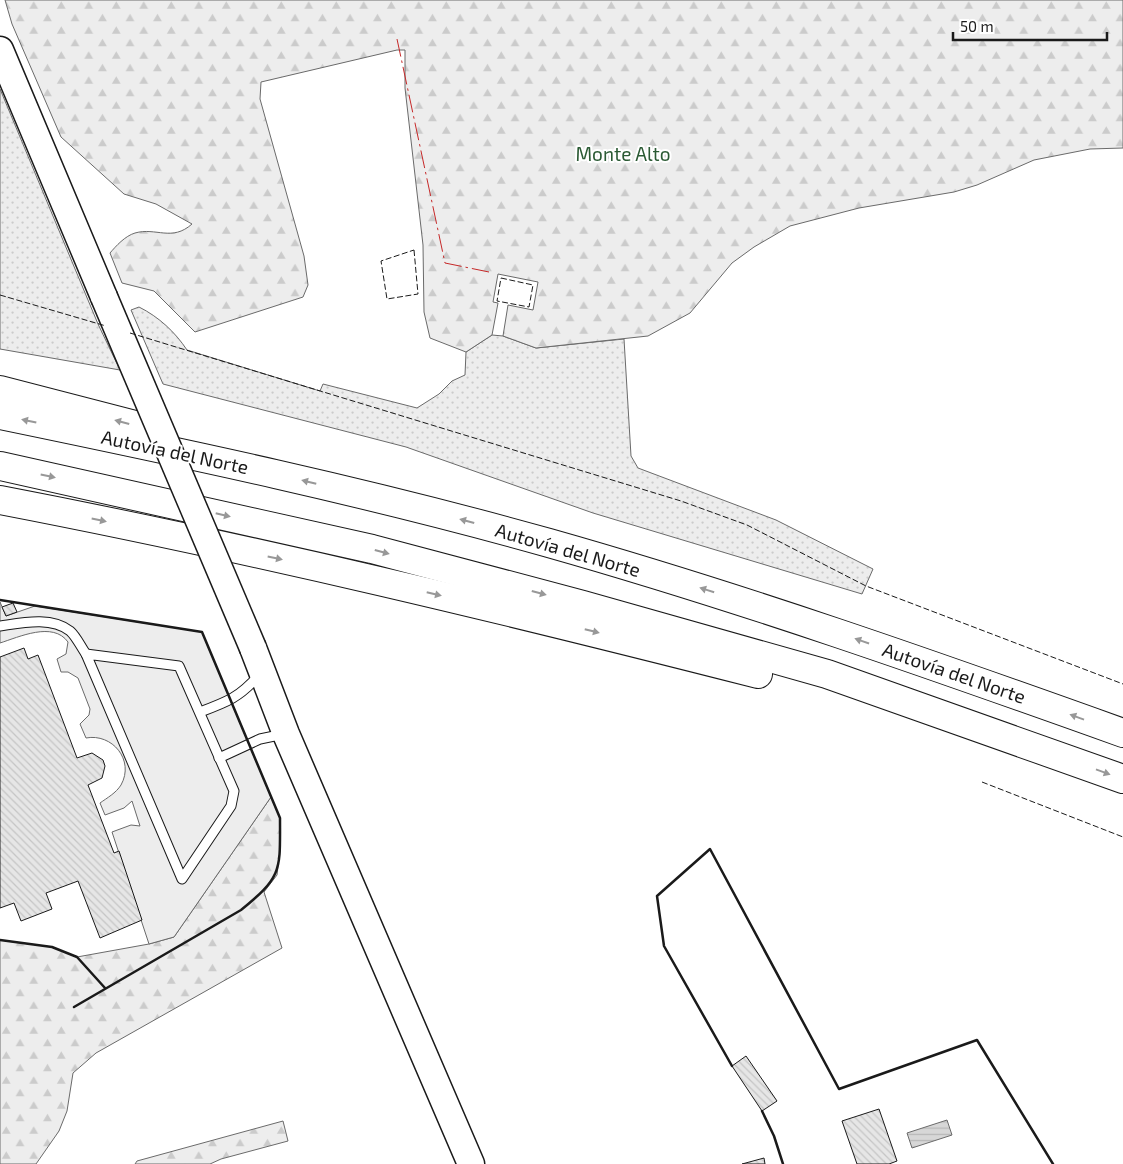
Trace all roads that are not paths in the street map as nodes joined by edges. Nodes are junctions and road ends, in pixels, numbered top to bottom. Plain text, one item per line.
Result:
1 (0, 50) edge
2 (0, 390) edge
3 (0, 415) edge
4 (214, 459) junction
5 (0, 466) edge
6 (0, 500) edge
7 (0, 626) edge
8 (86, 654) junction
9 (258, 660) junction
10 (200, 712) junction
11 (1123, 733) edge
12 (286, 734) junction
13 (1049, 753) junction
14 (219, 758) junction
15 (1123, 779) edge
16 (471, 1164) edge

1 - 9 main road, bridge
4 -> 2 highway
4 -> 3 highway, Autovía del Norte
11 -> 4 highway, Autovía del Norte
5 -> 13 highway
6 -> 13 highway
7 - 8 lane
8 - 10 lane
8 - 14 lane
9 - 10 lane
9 - 12 main road
10 - 14 lane
12 - 14 lane
12 - 16 main road
13 -> 15 highway

